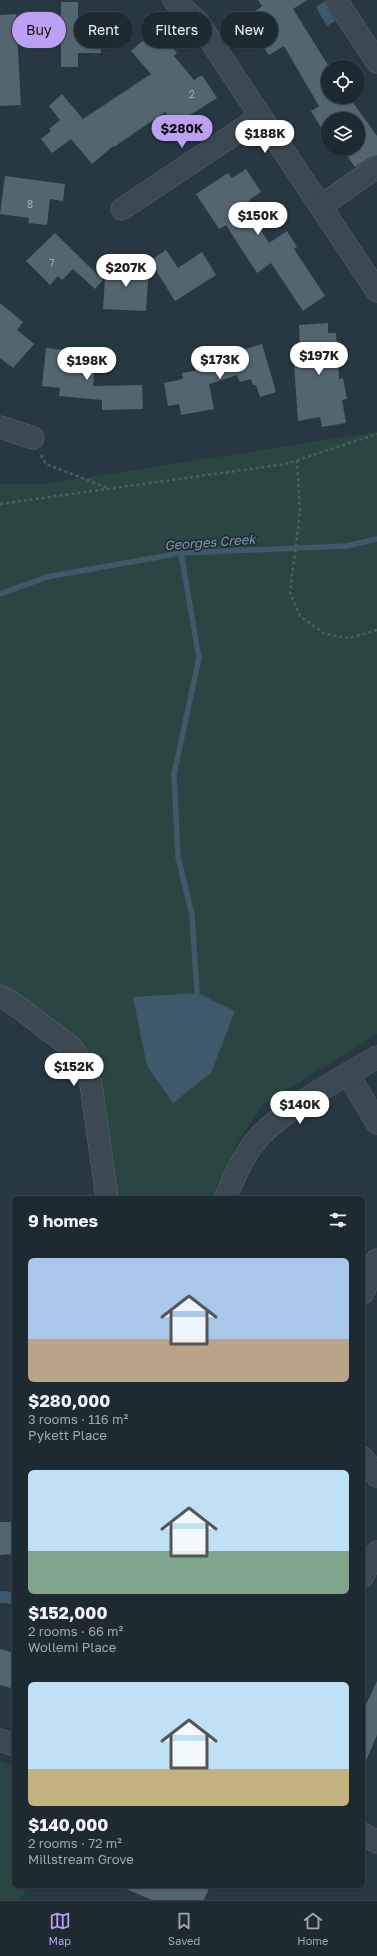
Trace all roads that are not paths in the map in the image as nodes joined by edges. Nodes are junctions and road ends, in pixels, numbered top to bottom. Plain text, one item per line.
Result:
1 (174, 0) edge
2 (336, 0) edge
3 (377, 62) edge
4 (260, 117) junction
5 (377, 167) edge
6 (321, 206) junction
7 (122, 209) dead end
8 (377, 291) edge
9 (0, 428) edge
10 (33, 438) road end
11 (0, 996) edge
12 (377, 1057) edge
13 (348, 1074) junction
14 (377, 1123) edge
15 (108, 1196) edge
16 (227, 1196) edge
17 (377, 1260) edge
18 (365, 1288) edge
19 (365, 1461) edge
20 (377, 1476) edge
21 (377, 1552) edge
22 (365, 1572) edge
23 (0, 1740) edge
24 (12, 1744) edge
25 (365, 1835) edge
26 (377, 1842) edge

1 - 4 street
2 - 3 street
4 - 6 street
4 - 7 street
5 - 6 street
6 - 8 street
9 - 10 street
11 - 15 street
12 - 13 street
13 - 14 street
13 - 16 street
17 - 18 street
19 - 20 street
21 - 22 street
23 - 24 street
25 - 26 street

